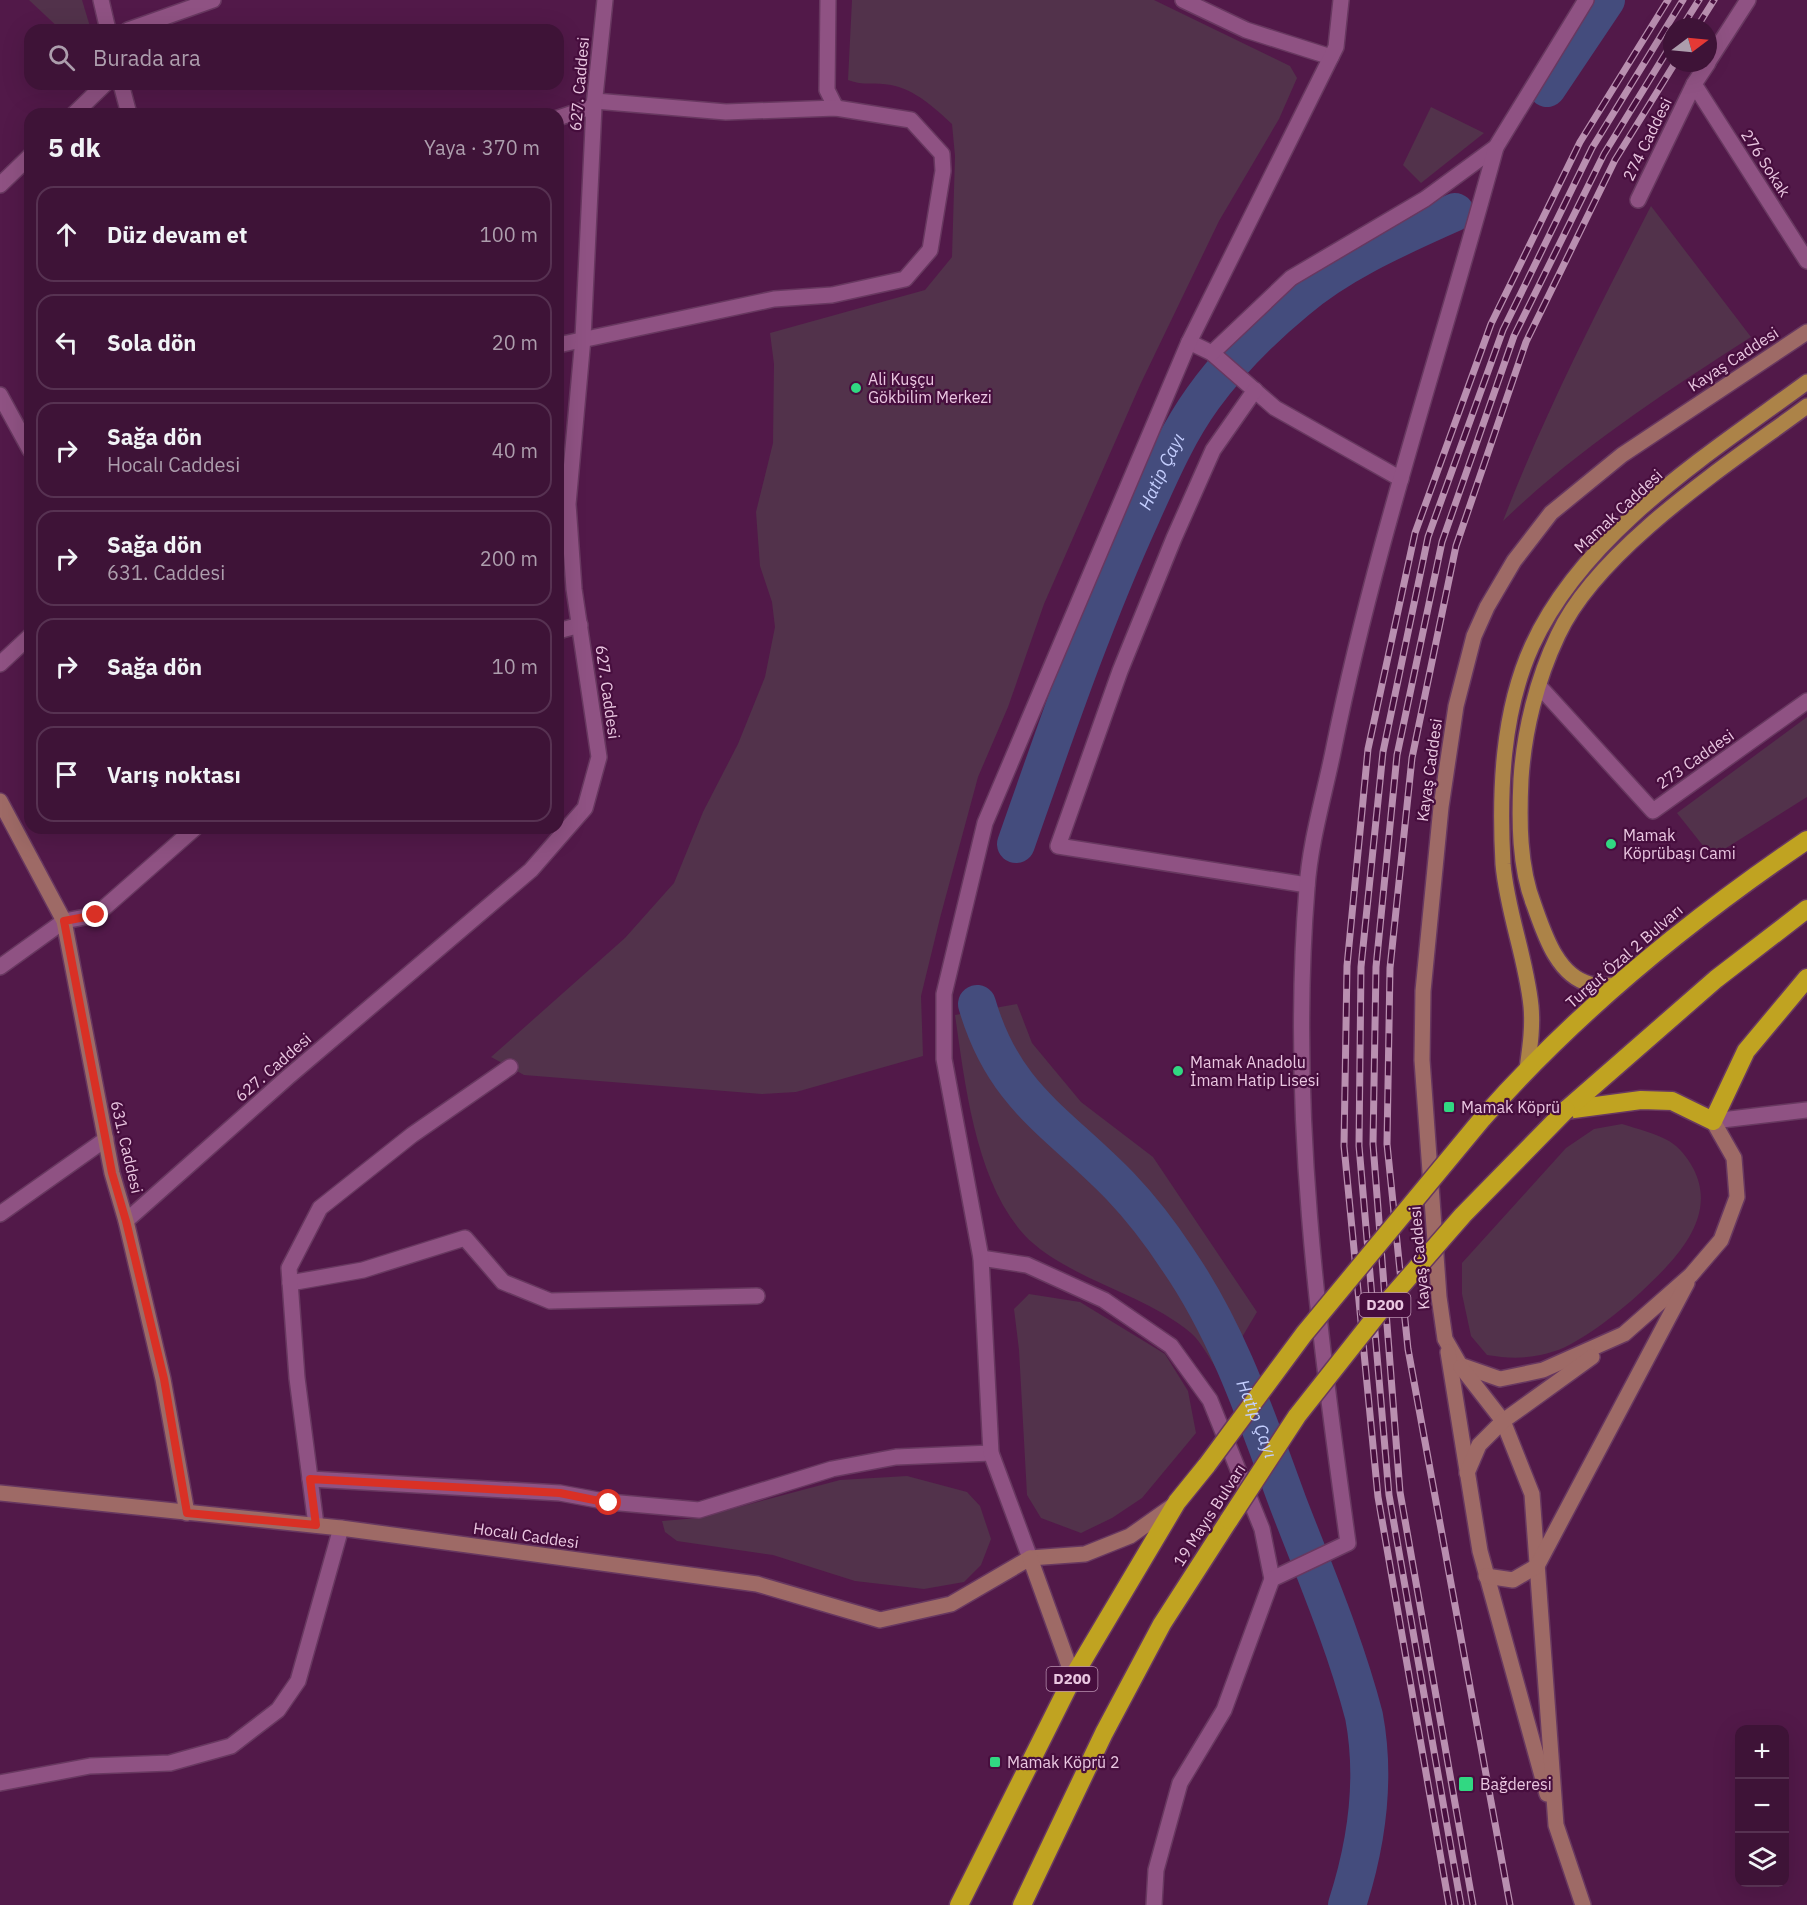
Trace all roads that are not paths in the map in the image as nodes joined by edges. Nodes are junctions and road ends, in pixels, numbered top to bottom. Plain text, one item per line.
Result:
1 (101, 0) edge
2 (213, 0) edge
3 (605, 0) edge
4 (828, 0) edge
5 (1183, 0) edge
6 (1341, 0) edge
7 (1586, 0) edge
8 (1748, 0) edge
9 (107, 24) edge
10 (145, 24) edge
11 (1717, 49) edge
12 (1331, 57) junction
13 (1702, 72) edge
14 (1694, 84) junction
15 (99, 90) edge
16 (123, 90) edge
17 (595, 104) junction
18 (80, 108) edge
19 (127, 108) edge
20 (836, 108) junction
21 (564, 116) edge
22 (1496, 147) junction
23 (24, 162) edge
24 (0, 185) edge
25 (1638, 200) dead end
26 (1807, 261) edge
27 (1807, 332) edge
28 (584, 338) junction
29 (1189, 342) junction
30 (564, 343) edge
31 (1217, 358) junction
32 (1807, 382) edge
33 (1249, 385) junction
34 (0, 395) edge
35 (1807, 406) edge
36 (24, 439) edge
37 (1401, 479) junction
38 (580, 625) junction
39 (564, 629) edge
40 (24, 642) edge
41 (0, 664) edge
42 (1539, 686) junction
43 (1807, 701) edge
44 (0, 801) edge
45 (564, 832) edge
46 (188, 834) edge
47 (562, 834) edge
48 (1807, 840) edge
49 (1307, 885) junction
50 (1807, 909) edge
51 (64, 921) junction
52 (0, 967) edge
53 (1807, 978) edge
54 (1617, 985) junction
55 (510, 1067) dead end
56 (1527, 1068) junction
57 (1566, 1110) junction
58 (1807, 1110) edge
59 (1482, 1119) joint
60 (1713, 1121) junction
61 (106, 1139) junction
62 (0, 1214) edge
63 (126, 1221) junction
64 (981, 1258) junction
65 (1691, 1275) junction
66 (290, 1283) junction
67 (758, 1296) dead end
68 (1624, 1334) junction
69 (1445, 1338) junction
70 (1460, 1365) junction
71 (1503, 1421) junction
72 (991, 1453) junction
73 (1467, 1473) junction
74 (310, 1479) junction
75 (0, 1493) edge
76 (1177, 1502) junction
77 (187, 1513) junction
78 (316, 1525) junction
79 (341, 1528) junction
80 (1030, 1558) junction
81 (1537, 1566) junction
82 (1486, 1576) junction
83 (1272, 1579) junction
84 (1073, 1677) junction
85 (0, 1783) edge
86 (1556, 1825) junction
87 (959, 1905) edge
88 (1022, 1905) edge
89 (1154, 1905) edge
90 (1583, 1905) edge

1 - 9 street
2 - 10 street
3 - 17 street, 627. Caddesi
4 - 20 street
5 - 12 street
6 - 12 street
7 - 22 street
8 - 11 street, 274 Caddesi
12 - 29 street
13 - 14 street, 274 Caddesi
14 - 25 street, 274 Caddesi
14 - 26 street, 276 Sokak
15 - 18 street
16 - 19 street
17 - 20 street
17 - 21 street
17 - 28 street, 627. Caddesi
20 - 28 street
22 - 31 street
22 - 37 street
23 - 24 street
27 - 69 street, Kayaş Caddesi
28 - 30 street
28 - 38 street, 627. Caddesi
29 - 31 street
29 - 64 street
31 - 33 street
32 - 56 main road, Mamak Caddesi
33 - 37 street
33 - 49 street
34 - 36 street
35 - 42 main road, Mamak Caddesi
37 - 49 street
38 - 39 street
38 - 45 street, 627. Caddesi
40 - 41 street
42 - 43 street, 273 Caddesi
42 - 54 main road, Mamak Caddesi
44 - 51 street, 631. Caddesi
46 - 51 street
47 - 63 street, 627. Caddesi
48 - 54 highway, Turgut Özal 2 Bulvarı / D200
49 - 83 street
50 - 57 highway, D200
51 - 52 street
51 - 61 street, 631. Caddesi
53 - 60 highway
54 - 56 highway, Turgut Özal 2 Bulvarı / D200
55 - 66 street
56 - 59 highway, Turgut Özal 2 Bulvarı / D200
57 - 60 highway
57 - 88 highway, 19 Mayıs Bulvarı / D200, bridge
58 - 60 street
59 - 76 highway, 19 Mayıs Bulvarı / D200, bridge
60 - 65 street
61 - 62 street
61 - 63 street, 631. Caddesi
63 - 77 street, 631. Caddesi
64 - 72 street
64 - 83 street
65 - 68 street
65 - 81 street
66 - 67 street
66 - 74 street
68 - 70 street
68 - 71 street
69 - 70 street, Kayaş Caddesi
69 - 73 street
70 - 71 street, Kayaş Caddesi
71 - 73 street
71 - 81 street, Kayaş Caddesi
72 - 74 street
72 - 80 street
73 - 82 street
74 - 78 street
75 - 77 street, Hocalı Caddesi
76 - 80 street
76 - 84 highway, 19 Mayıs Bulvarı / D200
77 - 78 street, Hocalı Caddesi
78 - 79 street, Hocalı Caddesi
79 - 80 street, Hocalı Caddesi
79 - 85 street
80 - 84 street
81 - 82 street
81 - 86 street, Kayaş Caddesi
82 - 86 street
83 - 89 street
84 - 87 highway, 19 Mayıs Bulvarı / D200
86 - 90 street, Kayaş Caddesi

